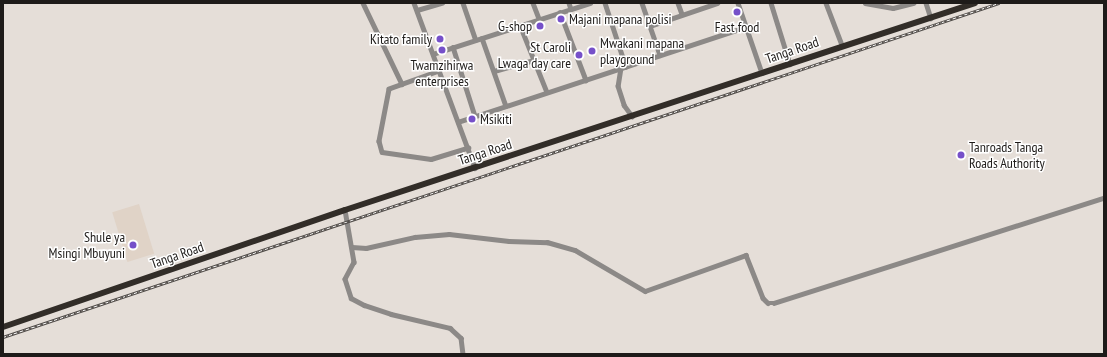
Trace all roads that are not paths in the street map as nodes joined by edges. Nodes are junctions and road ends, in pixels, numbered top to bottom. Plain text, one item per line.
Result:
1 (363, 3) edge
2 (414, 3) edge
3 (442, 3) edge
4 (463, 3) edge
5 (534, 3) edge
6 (569, 3) edge
7 (590, 3) edge
8 (605, 3) edge
9 (642, 3) edge
10 (678, 3) edge
11 (717, 3) edge
12 (738, 3) edge
13 (771, 3) edge
14 (826, 3) edge
15 (865, 3) edge
16 (913, 3) edge
17 (926, 3) edge
18 (975, 3) edge
19 (571, 9) junction
20 (417, 10) junction
21 (560, 12) junction
22 (682, 14) junction
23 (931, 18) junction
24 (539, 19) junction
25 (520, 25) junction
26 (650, 26) junction
27 (745, 27) junction
28 (482, 38) junction
29 (476, 40) junction
30 (842, 45) junction
31 (453, 47) junction
32 (433, 54) junction
33 (660, 56) junction
34 (534, 60) junction
35 (790, 64) junction
36 (624, 67) junction
37 (439, 70) junction
38 (494, 71) junction
39 (762, 73) junction
40 (586, 80) junction
41 (402, 84) junction
42 (547, 92) junction
43 (506, 106) junction
44 (475, 116) junction
45 (632, 116) junction
46 (458, 122) junction
47 (468, 148) junction
48 (475, 168) junction
49 (1104, 198) edge
50 (345, 210) junction
51 (352, 247) junction
52 (3, 327) edge
53 (463, 354) edge

1 - 41 street
2 - 20 street
3 - 20 street
4 - 29 street
5 - 24 street
6 - 19 street
7 - 19 street
8 - 36 street
9 - 26 street
10 - 22 street
11 - 22 street
12 - 27 street
13 - 35 street
14 - 30 street
15 - 16 street
17 - 23 street
18 - 23 highway, Tanga Road
19 - 21 street
20 - 32 street
21 - 24 street
21 - 40 street
22 - 26 street
23 - 30 highway, Tanga Road
24 - 25 street
25 - 28 street
25 - 34 street
26 - 33 street
27 - 33 street
27 - 39 street
28 - 29 street
28 - 38 street
29 - 31 street
30 - 35 highway, Tanga Road
31 - 32 street
31 - 44 street
32 - 37 street
33 - 36 street
34 - 38 street
34 - 42 street
35 - 39 highway, Tanga Road
36 - 40 street
36 - 45 street
37 - 41 street
37 - 46 street
38 - 43 street
39 - 45 highway, Tanga Road
40 - 42 street
41 - 47 street
42 - 43 street
43 - 44 street
44 - 46 street
45 - 48 highway, Tanga Road
46 - 47 street
47 - 48 street
48 - 50 highway, Tanga Road
49 - 51 street
50 - 51 street
50 - 52 highway, Tanga Road
51 - 53 street

